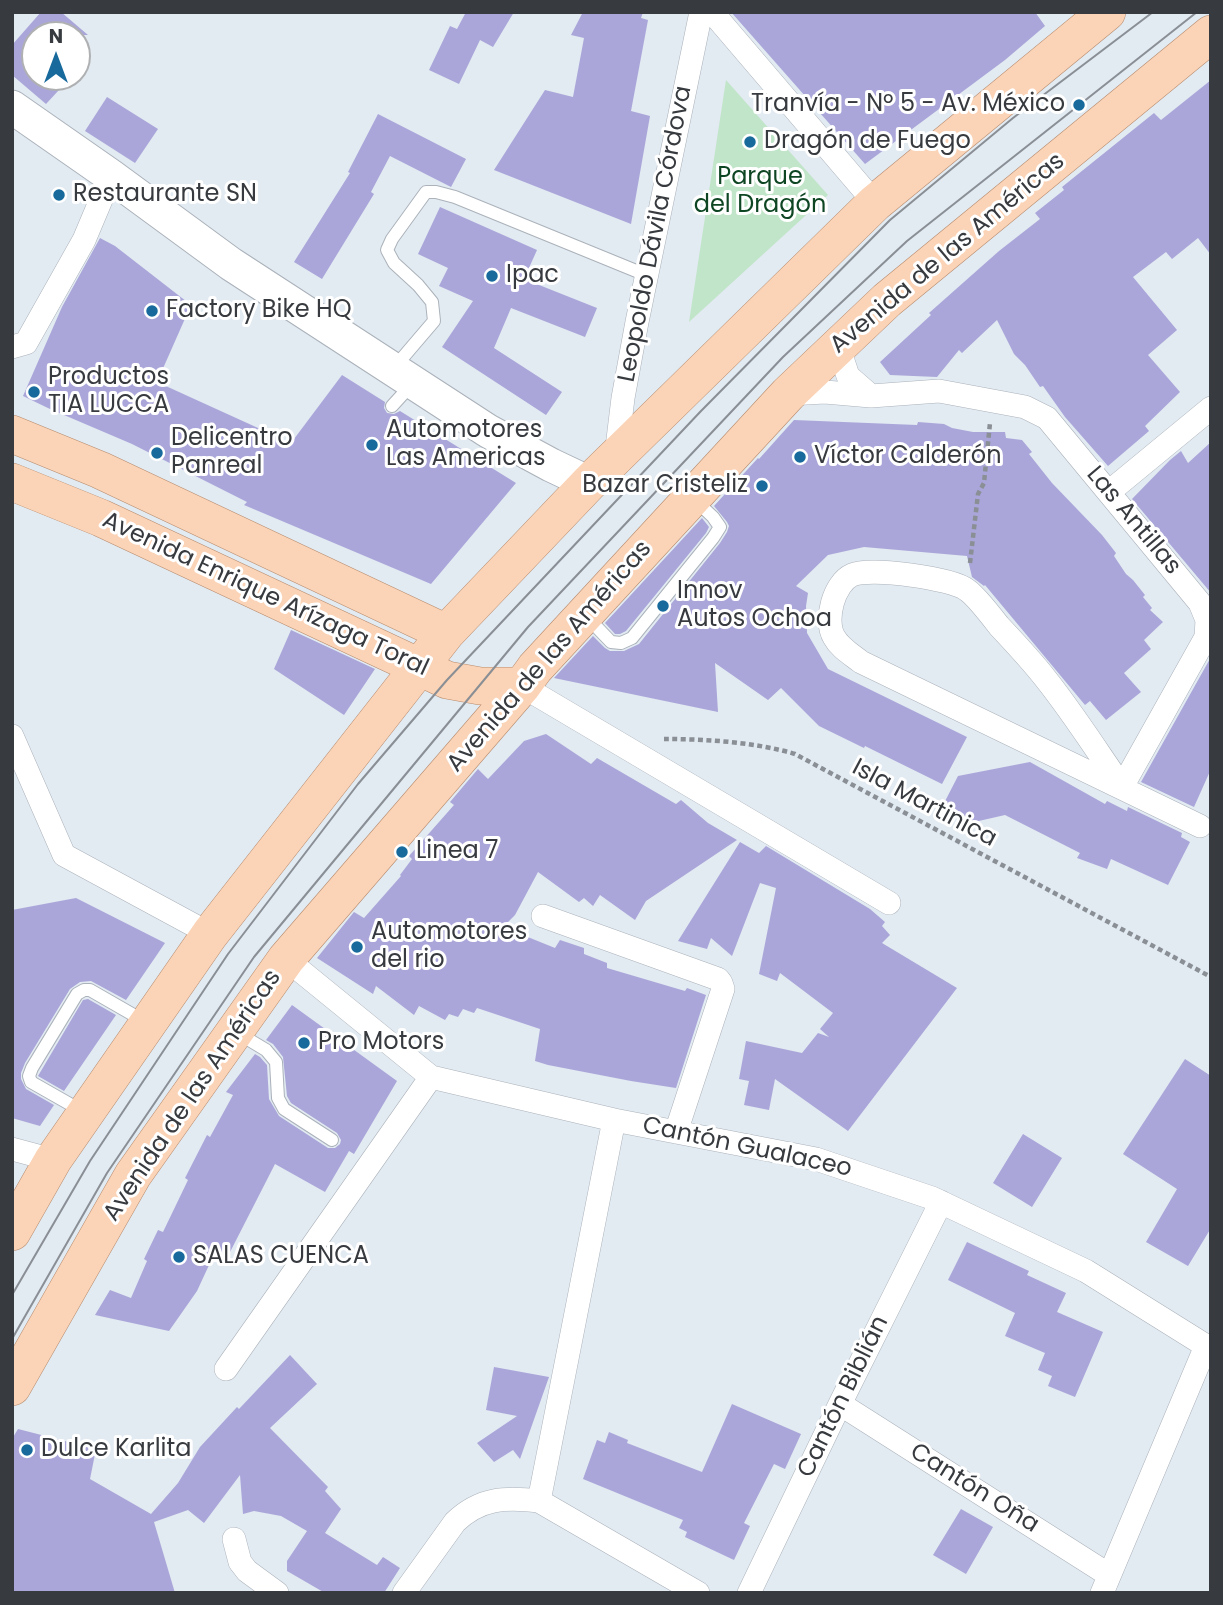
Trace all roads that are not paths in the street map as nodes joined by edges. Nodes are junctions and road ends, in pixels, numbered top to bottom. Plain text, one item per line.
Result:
1 (701, 12) edge
2 (712, 12) edge
3 (1107, 12) edge
4 (1209, 40) edge
5 (12, 107) edge
6 (111, 176) junction
7 (875, 202) junction
8 (646, 275) junction
9 (842, 343) junction
10 (12, 347) edge
11 (400, 386) junction
12 (788, 394) junction
13 (871, 396) junction
14 (1211, 408) edge
15 (12, 434) edge
16 (616, 457) junction
17 (12, 482) edge
18 (589, 483) junction
19 (1109, 492) junction
20 (692, 498) junction
21 (585, 614) junction
22 (446, 633) junction
23 (420, 667) junction
24 (522, 686) junction
25 (12, 736) edge
26 (1122, 788) junction
27 (1200, 827) dead end
28 (889, 903) dead end
29 (543, 916) dead end
30 (210, 934) junction
31 (286, 960) junction
32 (148, 1023) junction
33 (235, 1032) junction
34 (431, 1077) junction
35 (86, 1113) junction
36 (614, 1120) junction
37 (676, 1132) junction
38 (332, 1140) dead end
39 (12, 1149) edge
40 (53, 1160) junction
41 (941, 1202) junction
42 (12, 1232) edge
43 (1208, 1348) edge
44 (226, 1369) dead end
45 (12, 1387) edge
46 (840, 1404) junction
47 (539, 1501) junction
48 (234, 1539) dead end
49 (1105, 1584) edge
50 (278, 1593) edge
51 (404, 1593) edge
52 (698, 1593) edge
53 (749, 1593) edge

1 - 8 street, Leopoldo Dávila Córdova
2 - 7 street
3 - 7 main road
4 - 9 main road, Avenida de las Américas
5 - 6 street
6 - 10 street
6 - 11 street
7 - 16 main road
8 - 11 lane
8 - 16 street, Leopoldo Dávila Córdova
9 - 12 main road, Avenida de las Américas
9 - 13 street
11 - 18 street
12 - 13 street, Las Antillas
12 - 20 main road, Avenida de las Américas
13 - 19 street, Las Antillas
14 - 19 street
15 - 22 main road, Avenida Enrique Arízaga Toral
16 - 18 main road
17 - 23 main road, Avenida Enrique Arízaga Toral
18 - 22 main road
19 - 26 street, Las Antillas
20 - 21 main road, Avenida de las Américas
20 - 21 lane
21 - 24 main road, Avenida de las Américas
22 - 23 main road
23 - 24 main road, Avenida Enrique Arízaga Toral
23 - 30 main road
24 - 28 street
24 - 31 main road, Avenida de las Américas
25 - 30 street
26 - 26 street
26 - 27 street
29 - 37 street
30 - 32 main road
31 - 33 main road, Avenida de las Américas
31 - 34 street, Cantón Gualaceo
32 - 35 main road
32 - 35 lane
33 - 38 lane
33 - 45 main road, Avenida de las Américas
34 - 36 street, Cantón Gualaceo
34 - 44 street
35 - 40 main road
36 - 37 street, Cantón Gualaceo
36 - 47 street
37 - 41 street, Cantón Gualaceo
39 - 40 street
40 - 42 main road
41 - 43 street, Cantón Gualaceo
41 - 46 street, Cantón Biblián
43 - 49 street
46 - 49 street, Cantón Oña
46 - 53 street, Cantón Biblián
47 - 51 street
47 - 52 street
48 - 50 street

